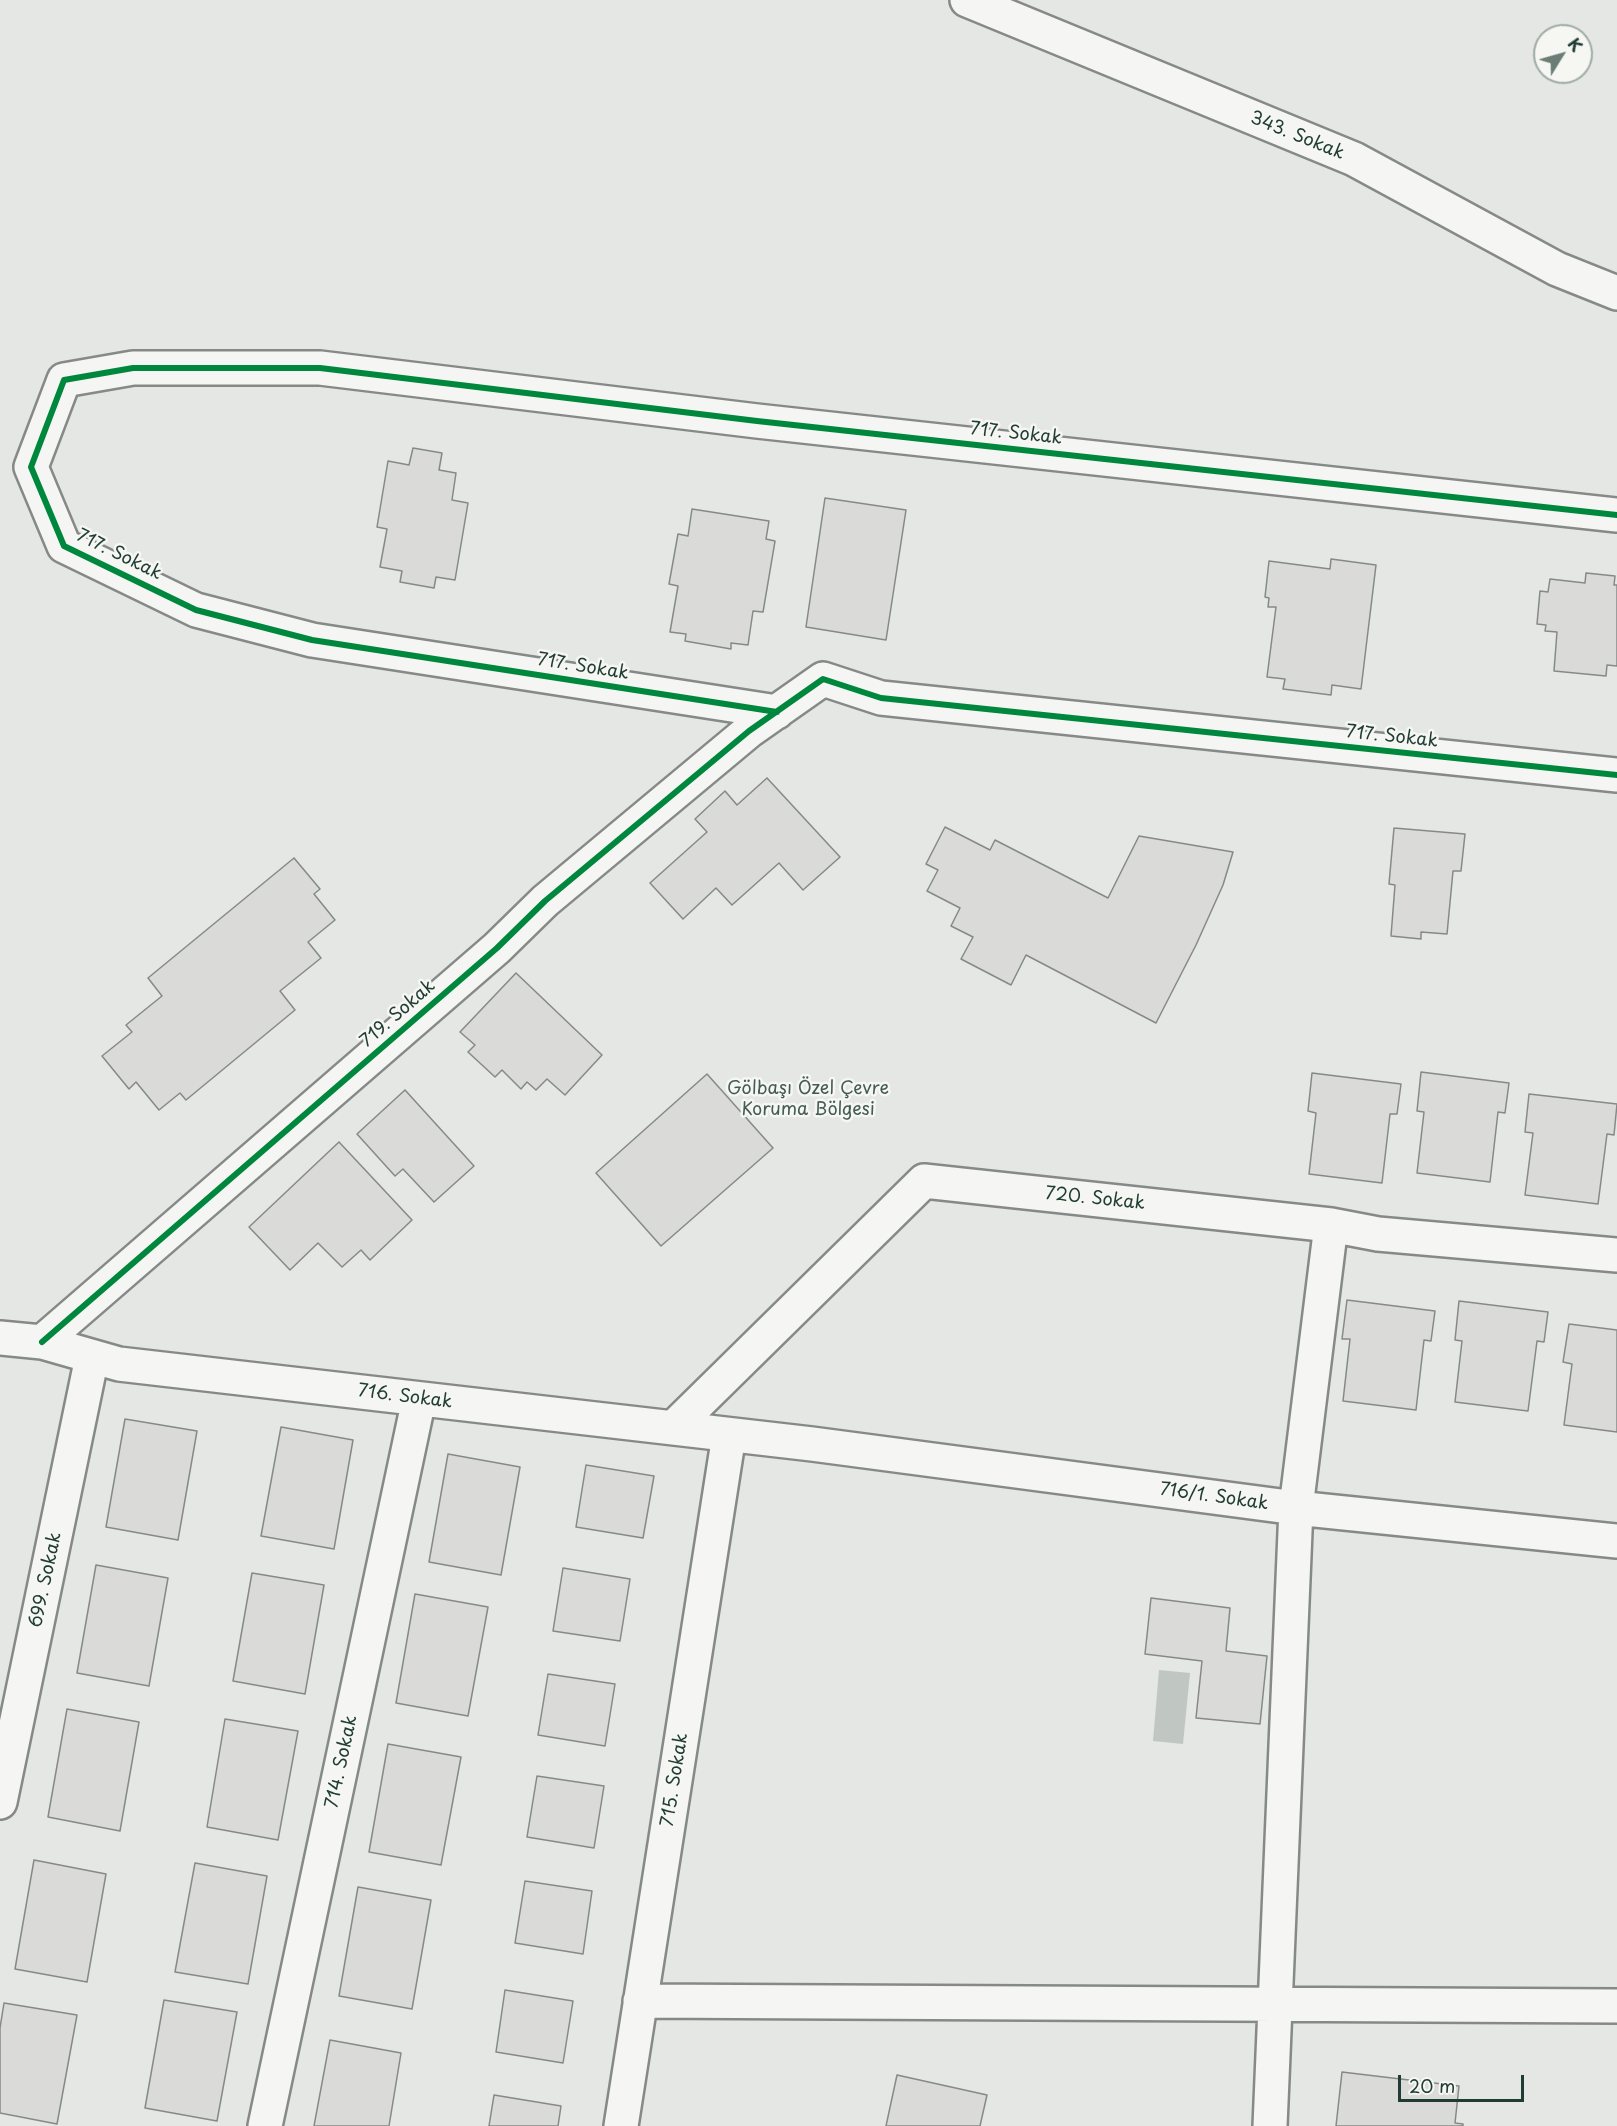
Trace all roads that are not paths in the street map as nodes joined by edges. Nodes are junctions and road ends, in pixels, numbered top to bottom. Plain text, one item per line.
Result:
1 (967, 0) edge
2 (1617, 293) edge
3 (1617, 515) edge
4 (777, 712) junction
5 (1617, 775) edge
6 (1331, 1225) junction
7 (1617, 1255) edge
8 (0, 1338) edge
9 (42, 1342) junction
10 (92, 1357) junction
11 (418, 1399) junction
12 (673, 1428) junction
13 (729, 1435) junction
14 (812, 1444) joint
15 (1296, 1508) junction
16 (1617, 1540) edge
17 (0, 1802) edge
18 (640, 2001) junction
19 (1275, 2004) junction
20 (1617, 2006) edge
21 (265, 2126) edge
22 (621, 2126) edge
23 (1270, 2126) edge

1 - 2 street, 343. Sokak
3 - 4 street, 717. Sokak
4 - 5 street, 717. Sokak
4 - 9 street, 719. Sokak
6 - 7 street, 720. Sokak
6 - 12 street, 720. Sokak
6 - 15 street
8 - 9 street, 716. Sokak
9 - 10 street, 716. Sokak
10 - 11 street, 716. Sokak
10 - 17 street, 699. Sokak
11 - 12 street, 716. Sokak
11 - 21 street, 714. Sokak
12 - 13 street, 716. Sokak
13 - 14 street, 716. Sokak
13 - 18 street, 715. Sokak
14 - 15 street, 716/1. Sokak
15 - 16 street, 716/1. Sokak
15 - 19 street
18 - 19 street
18 - 22 street, 715. Sokak
19 - 20 street
19 - 23 street

